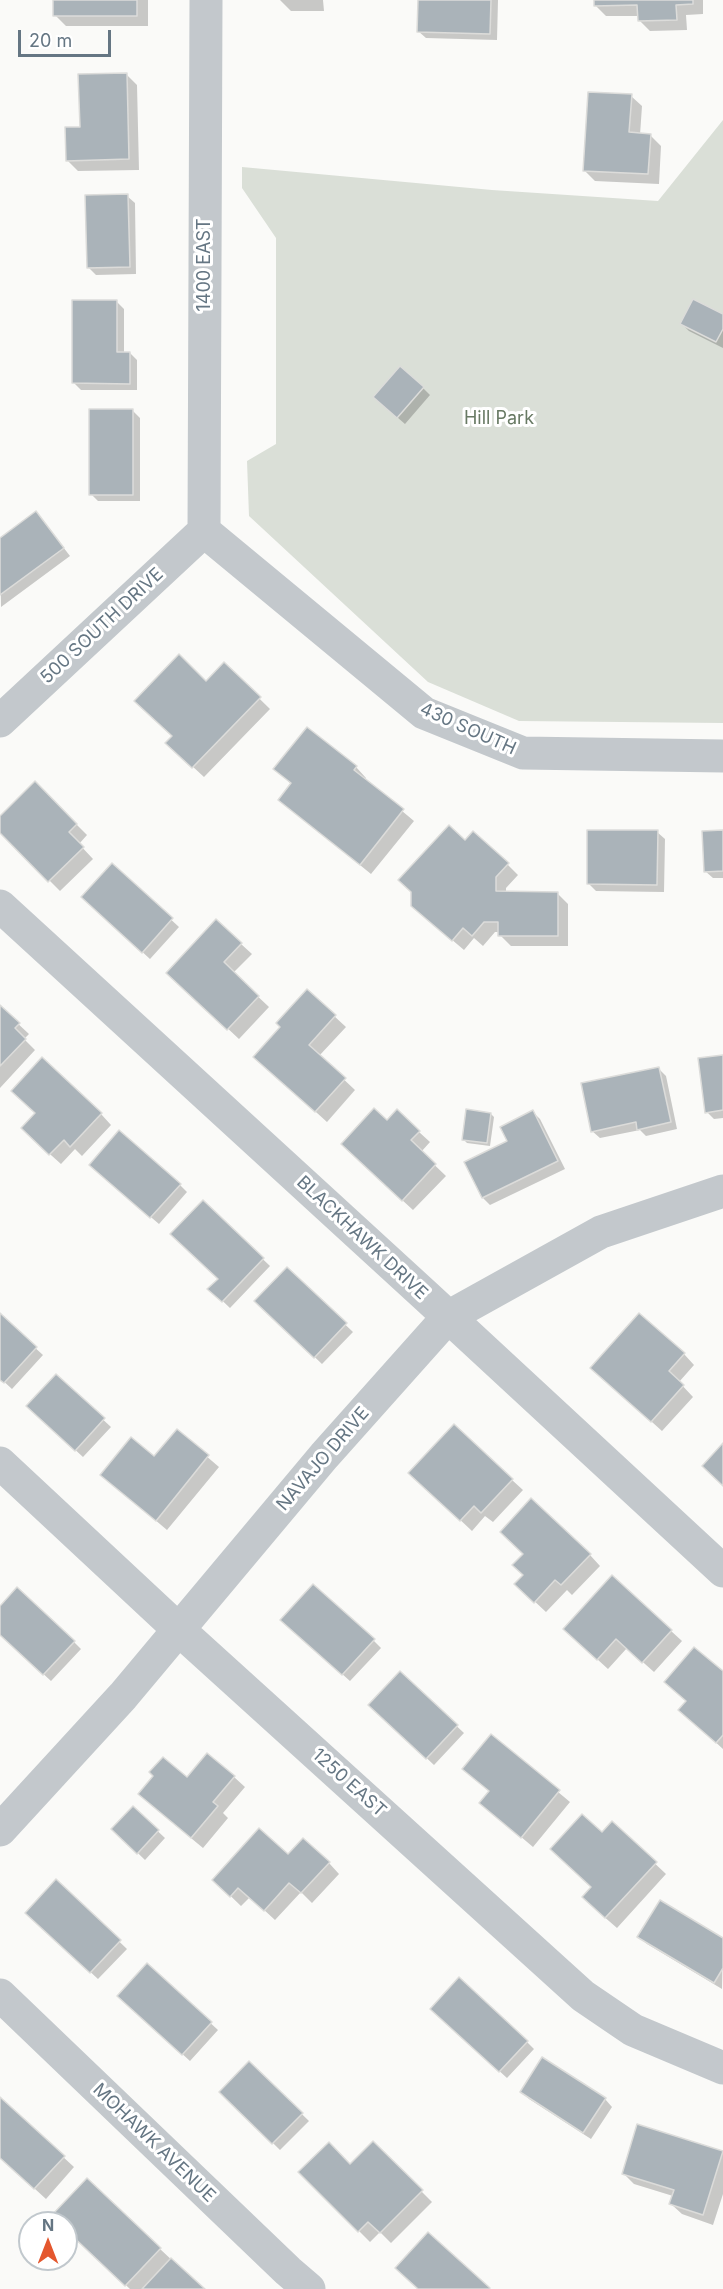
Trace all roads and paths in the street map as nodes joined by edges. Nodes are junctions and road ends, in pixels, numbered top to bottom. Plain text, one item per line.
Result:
1 (206, 0) edge
2 (204, 531) junction
3 (0, 721) edge
4 (723, 756) edge
5 (0, 906) edge
6 (723, 1191) edge
7 (448, 1317) junction
8 (0, 1463) edge
9 (723, 1571) edge
10 (178, 1629) junction
11 (0, 1830) edge
12 (0, 1995) edge
13 (723, 2068) edge
14 (309, 2289) edge

1 - 2 street, 1400 EAST
2 - 3 street, 500 SOUTH DRIVE
2 - 4 street, 430 SOUTH
5 - 7 street, BLACKHAWK DRIVE
6 - 7 street, NAVAJO DRIVE
7 - 9 street, BLACKHAWK DRIVE
7 - 10 street, NAVAJO DRIVE
8 - 10 street, 1250 EAST
10 - 11 street, NAVAJO DRIVE
10 - 13 street, 1250 EAST
12 - 14 street, MOHAWK AVENUE

